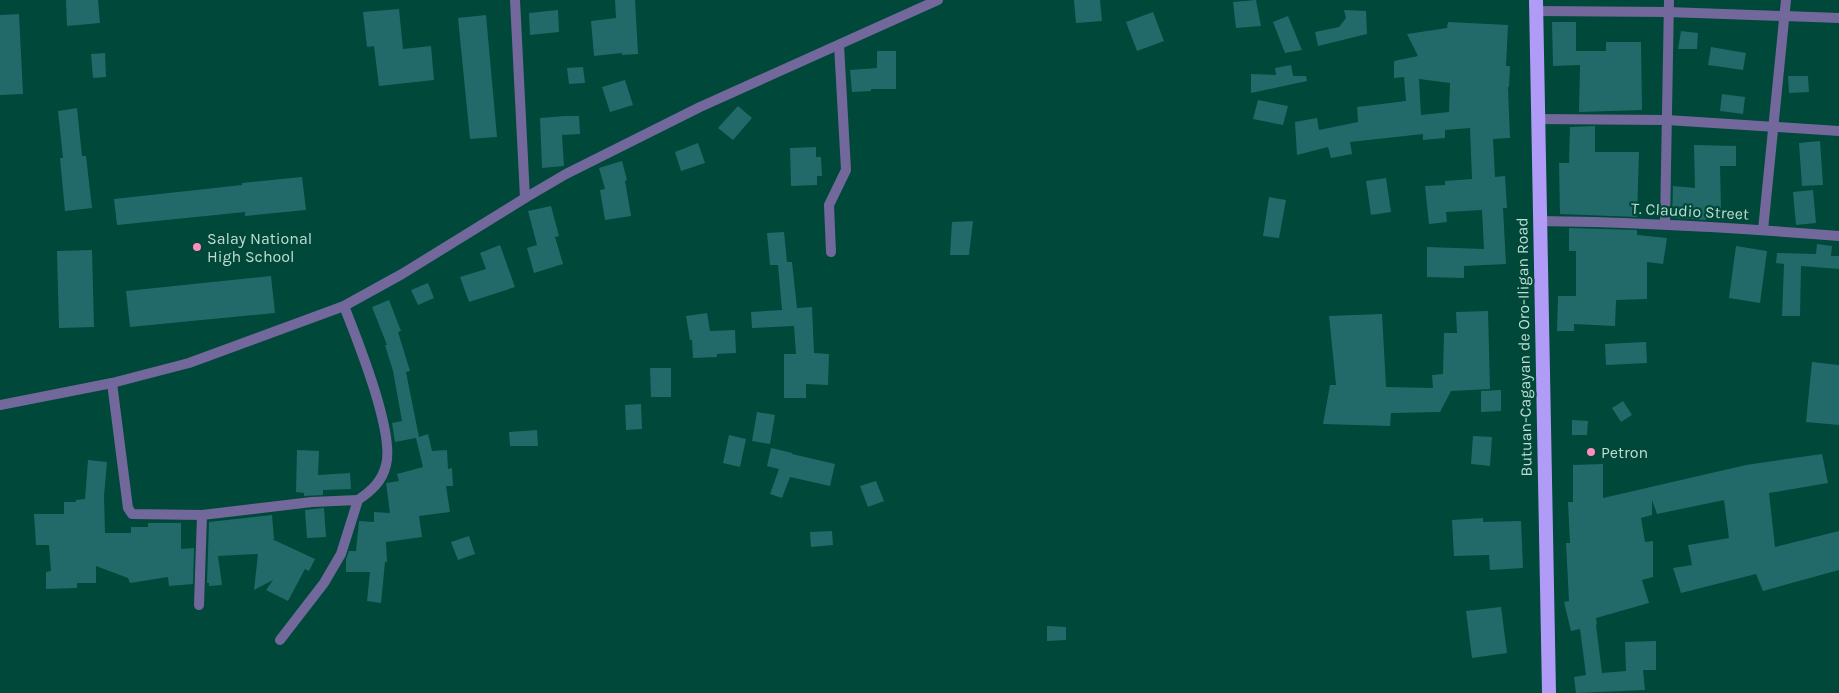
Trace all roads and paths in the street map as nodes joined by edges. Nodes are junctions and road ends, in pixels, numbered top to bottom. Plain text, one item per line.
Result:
1 (515, 0) edge
2 (938, 0) edge
3 (1669, 0) edge
4 (1786, 0) edge
5 (1536, 6) edge
6 (1668, 12) junction
7 (1785, 16) junction
8 (1839, 18) edge
9 (839, 45) junction
10 (1537, 119) junction
11 (1667, 120) junction
12 (1774, 127) junction
13 (1839, 131) edge
14 (525, 198) junction
15 (1539, 221) junction
16 (1666, 224) junction
17 (1763, 230) junction
18 (1839, 236) edge
19 (831, 252) dead end
20 (344, 306) junction
21 (112, 383) junction
22 (0, 405) edge
23 (358, 500) junction
24 (202, 515) junction
25 (199, 605) dead end
26 (280, 640) dead end
27 (1549, 693) edge

1 - 14 street
2 - 9 street
3 - 6 street
4 - 7 street
5 - 6 street
5 - 10 highway, Butuan-Cagayan de Oro-Iligan Road
6 - 7 street
6 - 11 street
7 - 8 street
7 - 12 street
9 - 14 street
9 - 19 street
10 - 11 street
10 - 15 highway, Butuan-Cagayan de Oro-Iligan Road
11 - 12 street
11 - 16 street
12 - 13 street
12 - 17 street
14 - 20 street
15 - 16 street, T. Claudio Street
15 - 27 highway, Butuan-Cagayan de Oro-Iligan Road
16 - 17 street, T. Claudio Street
17 - 18 street, T. Claudio Street
20 - 21 street
20 - 23 street
21 - 22 street
21 - 24 street
23 - 24 street
23 - 26 street
24 - 25 street

